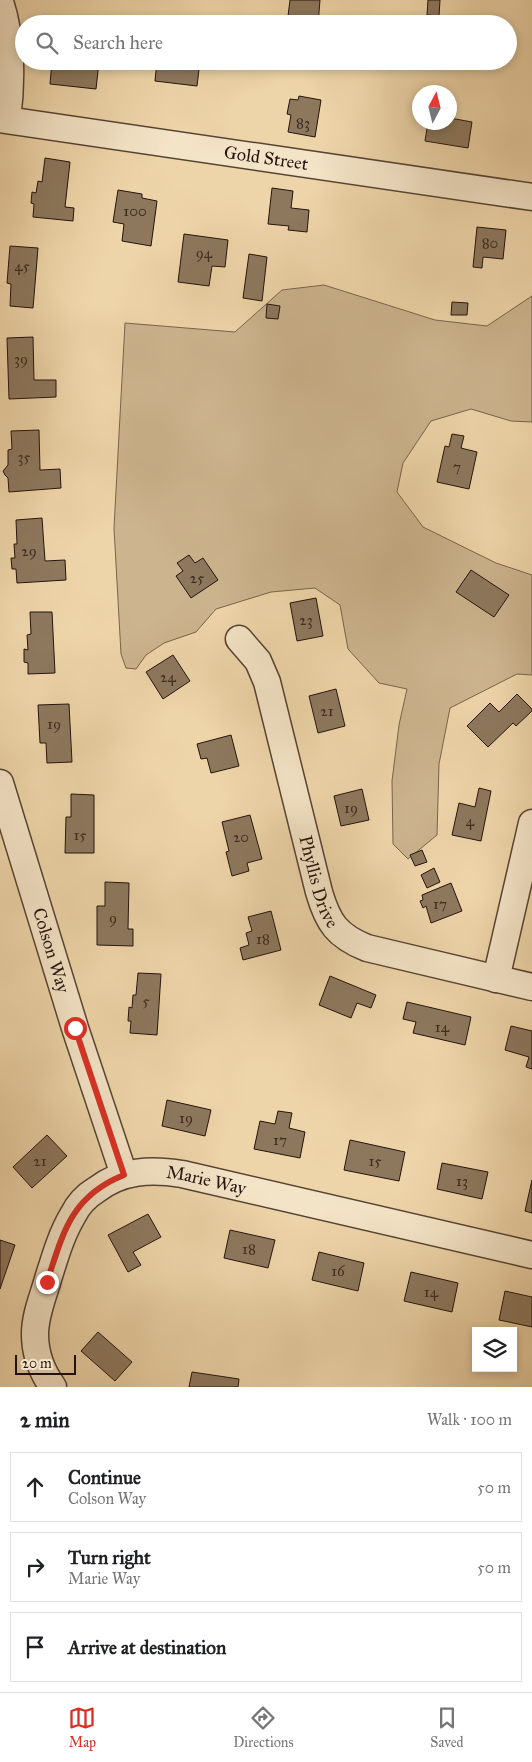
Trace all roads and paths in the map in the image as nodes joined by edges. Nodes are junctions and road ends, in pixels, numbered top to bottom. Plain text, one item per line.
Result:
1 (0, 2) edge
2 (3, 119) edge
3 (532, 197) edge
4 (239, 639) dead end
5 (0, 783) edge
6 (532, 824) edge
7 (496, 979) junction
8 (532, 987) edge
9 (124, 1175) junction
10 (532, 1255) edge
11 (53, 1387) edge

1 - 2 street
2 - 3 street, Gold Street
4 - 7 street, Phyllis Drive
5 - 9 street, Colson Way
6 - 7 street
7 - 8 street, Phyllis Drive
9 - 10 street, Marie Way
9 - 11 street, Marie Way

